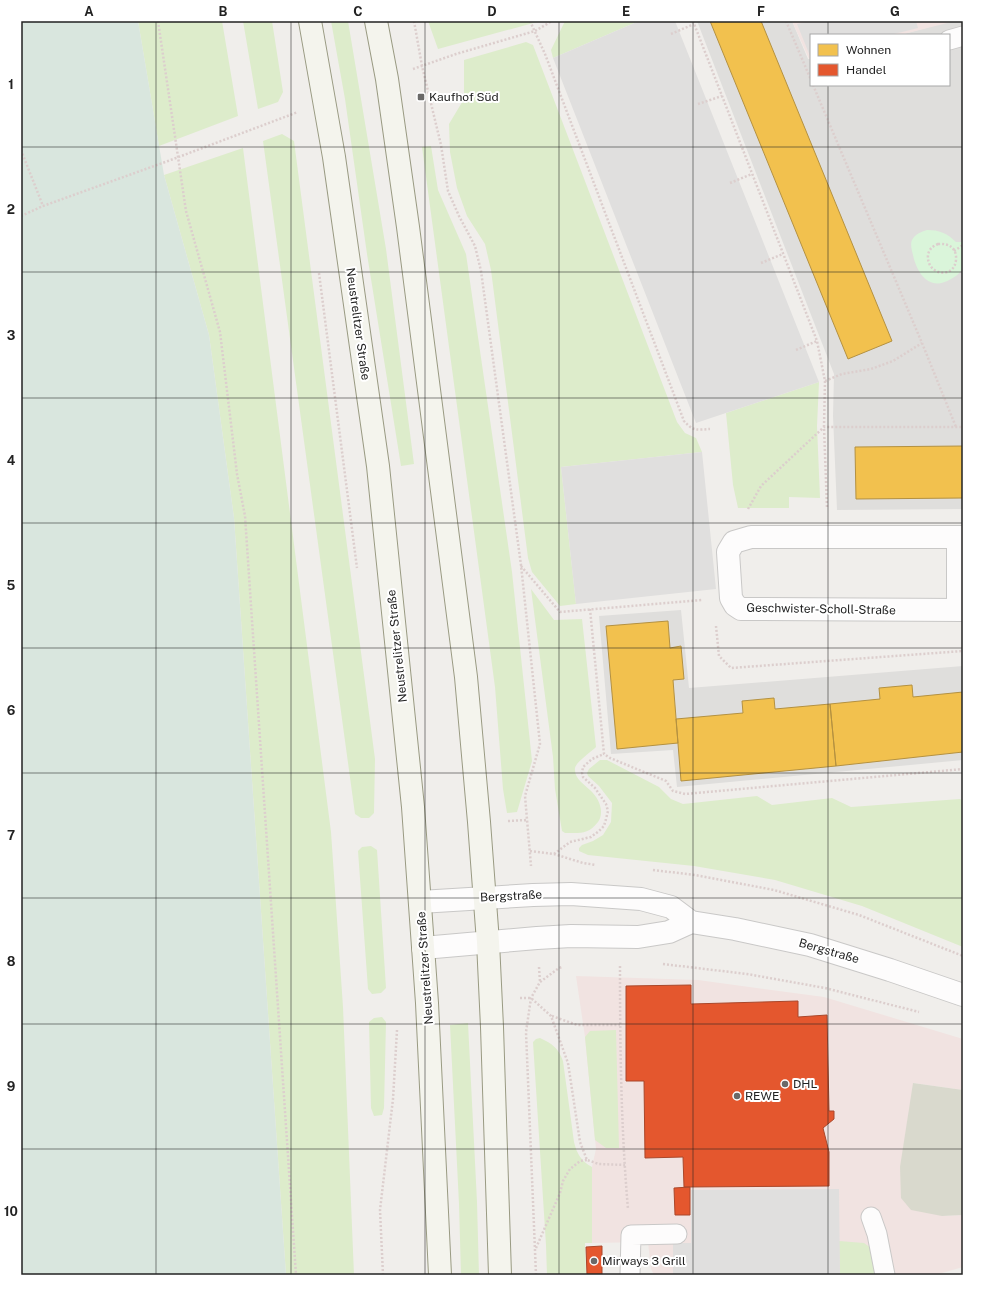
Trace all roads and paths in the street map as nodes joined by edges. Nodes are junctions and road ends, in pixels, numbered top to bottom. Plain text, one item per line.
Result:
1 (158, 21) edge
2 (310, 21) edge
3 (376, 21) edge
4 (414, 21) edge
5 (530, 21) edge
6 (552, 21) edge
7 (786, 21) edge
8 (693, 23) edge
9 (535, 31) junction
10 (671, 34) dead end
11 (963, 36) edge
12 (950, 40) edge
13 (422, 66) junction
14 (810, 77) edge
15 (813, 86) edge
16 (722, 96) junction
17 (325, 102) junction
18 (698, 104) dead end
19 (21, 150) edge
20 (178, 157) junction
21 (752, 174) junction
22 (730, 183) dead end
23 (43, 206) junction
24 (21, 216) edge
25 (963, 245) edge
26 (954, 251) junction
27 (783, 254) junction
28 (761, 263) dead end
29 (319, 270) dead end
30 (818, 342) junction
31 (922, 343) junction
32 (796, 350) dead end
33 (825, 381) junction
34 (824, 427) junction
35 (956, 427) junction
36 (963, 427) edge
37 (710, 429) dead end
38 (827, 508) dead end
39 (746, 514) dead end
40 (960, 537) edge
41 (521, 565) junction
42 (358, 569) dead end
43 (722, 599) junction
44 (590, 609) junction
45 (961, 610) edge
46 (963, 651) edge
47 (604, 754) junction
48 (963, 769) edge
49 (554, 854) junction
50 (598, 865) dead end
51 (650, 870) dead end
52 (485, 897) junction
53 (420, 902) junction
54 (691, 922) junction
55 (488, 942) junction
56 (423, 948) junction
57 (963, 956) edge
58 (620, 961) dead end
59 (659, 964) dead end
60 (540, 982) dead end
61 (963, 995) edge
62 (531, 998) junction
63 (921, 1013) dead end
64 (551, 1016) junction
65 (620, 1025) junction
66 (398, 1028) dead end
67 (587, 1160) junction
68 (625, 1164) junction
69 (872, 1217) dead end
70 (677, 1234) dead end
71 (630, 1235) junction
72 (535, 1251) junction
73 (296, 1275) edge
74 (383, 1275) edge
75 (440, 1275) edge
76 (500, 1275) edge
77 (536, 1275) edge
78 (630, 1275) edge
79 (884, 1275) edge

1 - 20 path
2 - 17 main road, Neustrelitzer Straße
3 - 52 main road
4 - 13 path
5 - 9 path
6 - 9 path
7 - 14 path
8 - 10 path
8 - 16 path
9 - 13 path
9 - 37 path
11 - 12 lane
13 - 41 path
15 - 31 path
16 - 18 path
16 - 21 path
17 - 20 path
17 - 53 main road, Neustrelitzer Straße
19 - 23 path
20 - 23 path
20 - 73 path
21 - 22 path
21 - 27 path
23 - 24 path
25 - 26 path
26 - 26 path
27 - 28 path
27 - 30 path
29 - 42 path
30 - 32 path
30 - 33 path
31 - 33 path
31 - 35 path
33 - 34 path
34 - 35 path
34 - 38 path
34 - 39 path
35 - 36 path
40 - 43 street, Geschwister-Scholl-Straße
40 - 45 street, Geschwister-Scholl-Straße
41 - 44 path
41 - 49 path
43 - 44 path
43 - 45 street, Geschwister-Scholl-Straße
43 - 46 path
44 - 47 path
47 - 48 path
47 - 49 path
49 - 50 path
51 - 57 path
52 - 53 street, Bergstraße
52 - 54 street, Bergstraße
52 - 55 main road
53 - 56 main road, Neustrelitzer Straße
54 - 55 street
54 - 61 street, Bergstraße
55 - 56 street
55 - 76 main road
56 - 75 main road, Neustrelitzer Straße
58 - 65 path
59 - 63 path
60 - 62 path
62 - 64 path
62 - 72 path
64 - 65 path
64 - 67 path
65 - 68 path
66 - 74 path
67 - 68 path
67 - 72 path
68 - 71 path
69 - 79 lane
70 - 71 lane
71 - 78 lane
72 - 77 path

